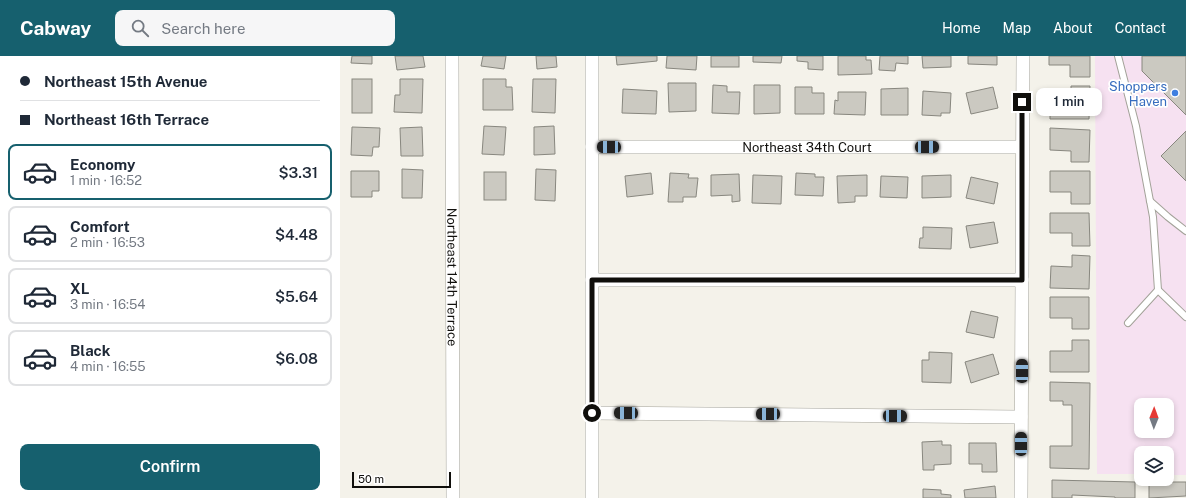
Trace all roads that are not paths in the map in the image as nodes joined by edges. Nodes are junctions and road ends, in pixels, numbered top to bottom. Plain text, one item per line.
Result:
1 (452, 56) edge
2 (592, 56) edge
3 (1023, 56) edge
4 (1118, 56) edge
5 (592, 147) junction
6 (1022, 147) junction
7 (1150, 201) junction
8 (1186, 231) edge
9 (592, 280) junction
10 (1022, 280) junction
11 (1158, 290) junction
12 (1184, 313) edge
13 (1128, 323) dead end
14 (592, 413) junction
15 (1021, 417) junction
16 (453, 498) edge
17 (592, 498) edge
18 (1021, 498) edge

1 - 16 street, Northeast 14th Terrace
2 - 5 street
3 - 6 street
4 - 7 lane
5 - 6 street, Northeast 34th Court
5 - 9 street
6 - 10 street
7 - 8 lane
7 - 11 lane
9 - 10 street
9 - 14 street
10 - 15 street
11 - 12 lane
11 - 13 lane
14 - 15 street
14 - 17 street
15 - 18 street

